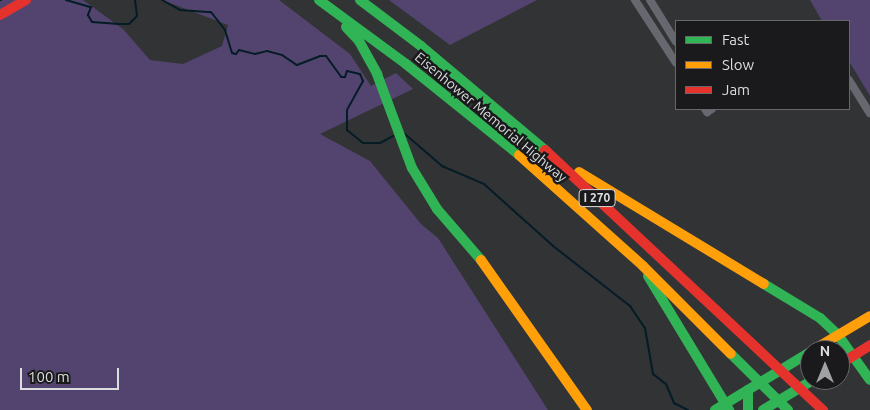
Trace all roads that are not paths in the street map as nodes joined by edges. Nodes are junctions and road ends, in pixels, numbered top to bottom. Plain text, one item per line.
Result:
1 (26, 0) edge
2 (360, 0) edge
3 (636, 0) edge
4 (650, 0) edge
5 (322, 2) edge
6 (0, 15) edge
7 (675, 40) edge
8 (675, 61) edge
9 (850, 82) edge
10 (870, 113) edge
11 (547, 152) junction
12 (643, 266) junction
13 (870, 316) edge
14 (838, 335) junction
15 (830, 340) edge
16 (870, 345) edge
17 (853, 355) junction
18 (850, 357) edge
19 (800, 359) edge
20 (870, 380) edge
21 (800, 388) edge
22 (748, 390) junction
23 (587, 410) edge
24 (715, 410) edge
25 (729, 410) edge
26 (748, 410) edge
27 (763, 410) edge
28 (788, 410) edge
29 (823, 410) edge

1 - 6 main road
2 - 11 main road, I 270
3 - 8 street
4 - 7 street
5 - 12 main road, Eisenhower Memorial Highway / I 270
5 - 23 main road
9 - 10 street
11 - 14 main road
11 - 29 main road, I 270
12 - 25 main road
12 - 28 main road, Eisenhower Memorial Highway / I 270
13 - 14 main road
14 - 15 main road
14 - 17 main road
16 - 17 main road
17 - 18 main road
17 - 20 main road
19 - 22 main road
21 - 27 main road
22 - 24 main road
22 - 26 main road

